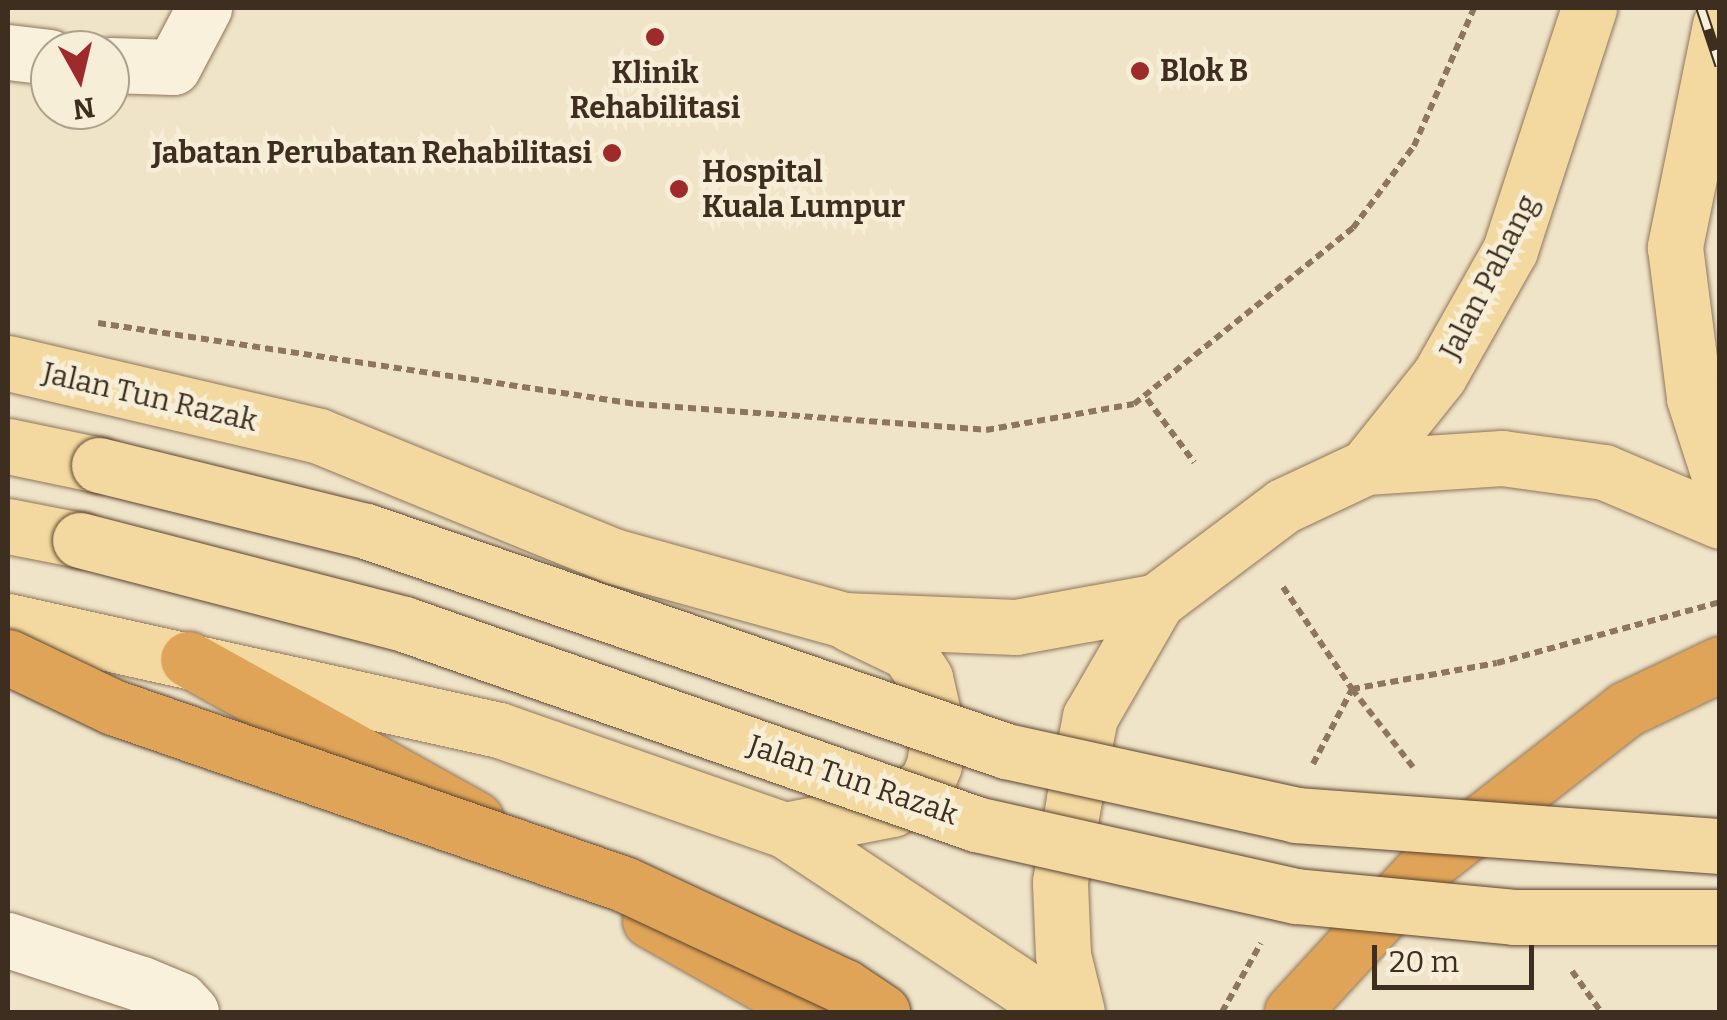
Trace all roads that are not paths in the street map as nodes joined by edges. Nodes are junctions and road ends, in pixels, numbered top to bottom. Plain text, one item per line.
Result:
1 (204, 8) edge
2 (1589, 8) edge
3 (1720, 25) edge
4 (130, 66) edge
5 (8, 364) edge
6 (8, 446) edge
7 (1366, 467) junction
8 (1720, 479) edge
9 (1720, 521) edge
10 (8, 526) edge
11 (1158, 600) junction
12 (843, 620) junction
13 (8, 622) edge
14 (8, 656) edge
15 (188, 660) junction
16 (1720, 664) edge
17 (785, 830) junction
18 (1720, 846) edge
19 (1720, 917) edge
20 (8, 940) edge
21 (191, 1012) edge
22 (812, 1012) edge
23 (882, 1012) edge
24 (1060, 1012) edge
25 (1077, 1012) edge
26 (1292, 1012) edge

1 - 4 lane
2 - 7 main road, Jalan Pahang
3 - 8 main road
5 - 12 main road, Jalan Tun Razak
6 - 18 main road, bridge
7 - 9 main road
7 - 11 main road
10 - 19 main road, Jalan Tun Razak, bridge
11 - 12 main road, Jalan Tun Razak
11 - 25 main road
12 - 17 main road
13 - 15 main road
14 - 23 highway, bridge
15 - 17 main road
15 - 22 highway
16 - 26 highway
17 - 24 main road
20 - 21 lane

